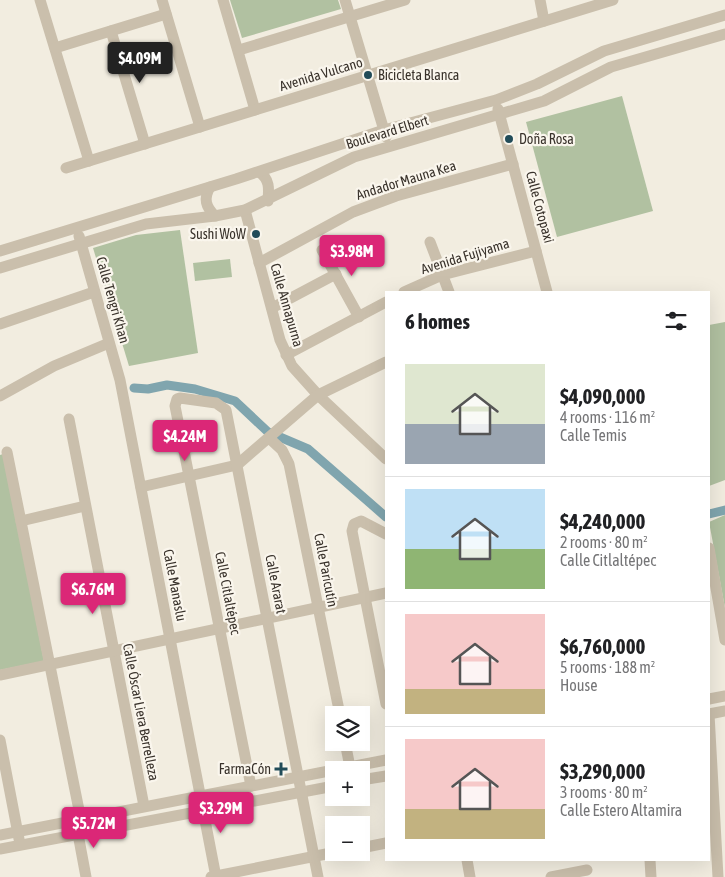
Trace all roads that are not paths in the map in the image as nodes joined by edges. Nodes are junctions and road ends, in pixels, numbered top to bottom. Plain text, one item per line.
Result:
1 (40, 0) edge
2 (162, 0) edge
3 (223, 0) edge
4 (345, 0) edge
5 (405, 0) edge
6 (540, 0) edge
7 (613, 0) edge
8 (597, 2) edge
9 (166, 14) junction
10 (725, 15) edge
11 (350, 16) junction
12 (713, 19) junction
13 (544, 21) junction
14 (111, 31) junction
15 (722, 35) edge
16 (55, 48) junction
17 (239, 50) junction
18 (368, 75) junction
19 (496, 100) junction
20 (256, 110) junction
21 (500, 115) junction
22 (200, 127) junction
23 (384, 130) junction
24 (144, 144) junction
25 (389, 146) junction
26 (88, 161) junction
27 (513, 164) junction
28 (66, 168) dead end
29 (259, 172) junction
30 (210, 187) junction
31 (268, 201) junction
32 (245, 210) junction
33 (216, 216) junction
34 (77, 228) junction
35 (430, 242) dead end
36 (82, 243) junction
37 (322, 250) dead end
38 (536, 250) junction
39 (0, 251) edge
40 (259, 263) junction
41 (0, 268) edge
42 (336, 274) junction
43 (442, 275) junction
44 (406, 291) edge
45 (449, 291) edge
46 (546, 291) edge
47 (94, 292) junction
48 (385, 303) edge
49 (272, 308) junction
50 (359, 317) junction
51 (0, 324) edge
52 (109, 343) junction
53 (286, 355) junction
54 (385, 362) edge
55 (120, 380) joint
56 (0, 396) edge
57 (318, 396) junction
58 (216, 403) joint
59 (69, 419) dead end
60 (269, 438) junction
61 (7, 452) dead end
62 (385, 458) edge
63 (237, 465) junction
64 (189, 474) junction
65 (140, 486) junction
66 (85, 506) junction
67 (21, 520) junction
68 (385, 533) edge
69 (710, 554) edge
70 (385, 593) edge
71 (365, 597) junction
72 (318, 607) junction
73 (267, 618) junction
74 (220, 628) junction
75 (170, 639) junction
76 (725, 640) edge
77 (113, 651) junction
78 (50, 664) junction
79 (0, 675) edge
80 (725, 696) edge
81 (385, 699) edge
82 (710, 699) edge
83 (338, 706) edge
84 (725, 711) edge
85 (710, 714) edge
86 (710, 725) edge
87 (0, 740) edge
88 (385, 760) edge
89 (370, 763) edge
90 (325, 772) edge
91 (385, 776) edge
92 (298, 777) junction
93 (370, 779) edge
94 (251, 786) junction
95 (325, 788) edge
96 (302, 792) junction
97 (201, 795) junction
98 (144, 806) junction
99 (203, 810) junction
100 (81, 820) junction
101 (18, 832) junction
102 (78, 834) junction
103 (0, 835) edge
104 (385, 843) edge
105 (19, 846) junction
106 (370, 846) edge
107 (0, 849) edge
108 (721, 850) edge
109 (325, 854) edge
110 (314, 857) junction
111 (467, 861) edge
112 (650, 861) edge
113 (587, 869) edge
114 (86, 877) edge
115 (214, 877) edge
116 (318, 877) edge
117 (470, 877) edge
118 (552, 877) edge
119 (651, 877) edge
120 (718, 877) edge

1 - 16 street
2 - 9 street
3 - 17 street
4 - 11 street
5 - 11 street
6 - 13 street
7 - 8 street, Avenida Vulcano
8 - 13 street, Avenida Vulcano
9 - 14 street
9 - 22 street
10 - 12 street, Boulevard Elbert
11 - 17 street
11 - 18 street
12 - 15 street
12 - 19 street, Boulevard Elbert
13 - 18 street, Avenida Vulcano
14 - 16 street
14 - 24 street
15 - 21 street, Boulevard Elbert
16 - 26 street
17 - 20 street
18 - 20 street, Avenida Vulcano
18 - 23 street
19 - 21 street, Calle Cotopaxi
19 - 23 street, Boulevard Elbert
20 - 22 street, Avenida Vulcano
21 - 25 street, Boulevard Elbert
21 - 27 street, Calle Cotopaxi
22 - 24 street, Avenida Vulcano
23 - 25 street
23 - 29 street, Boulevard Elbert
24 - 26 street, Avenida Vulcano
25 - 31 street, Boulevard Elbert
26 - 28 street, Avenida Vulcano
27 - 38 street, Calle Cotopaxi
27 - 40 street, Andador Mauna Kea
29 - 30 street, Boulevard Elbert
29 - 31 street
30 - 33 street
30 - 34 street, Boulevard Elbert
31 - 32 street, Boulevard Elbert
32 - 33 street, Boulevard Elbert
32 - 40 street, Calle Annapurna
33 - 36 street, Boulevard Elbert
34 - 36 street, Calle Tengri Khan
34 - 39 street, Boulevard Elbert
35 - 43 street
36 - 41 street, Boulevard Elbert
36 - 47 street, Calle Tengri Khan
37 - 42 street
38 - 43 street, Avenida Fujiyama
38 - 46 street, Calle Cotopaxi
40 - 49 street, Calle Annapurna
42 - 49 street
42 - 50 street
43 - 44 street, Avenida Fujiyama
43 - 45 street
47 - 51 street
47 - 52 street, Calle Tengri Khan
48 - 50 street
49 - 53 street, Calle Annapurna
50 - 53 street
52 - 55 street, Calle Tengri Khan
52 - 56 street
53 - 57 street, Calle Annapurna
54 - 57 street
55 - 65 street, Calle Manaslu
57 - 60 street
57 - 62 street, Calle Annapurna
58 - 63 street, Calle Ararat
58 - 64 street, Calle Citlaltépec
59 - 66 street, Calle Óscar Liera Berrelleza
60 - 63 street
60 - 72 street, Calle Paricutín
61 - 67 street
63 - 64 street
63 - 73 street, Calle Ararat
64 - 65 street
64 - 74 street, Calle Citlaltépec
65 - 75 street, Calle Manaslu
66 - 67 street
66 - 77 street, Calle Óscar Liera Berrelleza
67 - 78 street
68 - 71 street
69 - 76 street
70 - 71 street
71 - 72 street
71 - 81 street
72 - 73 street
72 - 83 street, Calle Paricutín
73 - 74 street
73 - 92 street, Calle Ararat
74 - 75 street
74 - 94 street, Calle Citlaltépec
75 - 77 street
75 - 97 street, Calle Manaslu
77 - 78 street
77 - 98 street, Calle Óscar Liera Berrelleza
78 - 79 street
78 - 100 street
80 - 82 street
84 - 85 street
86 - 108 street
87 - 101 street
88 - 89 street
90 - 92 street
91 - 93 street
92 - 94 street
92 - 96 street, Calle Ararat
94 - 97 street
95 - 96 street
96 - 99 street
96 - 110 street, Calle Ararat
97 - 98 street
97 - 99 street, Calle Manaslu
98 - 100 street
99 - 102 street
99 - 115 street, Calle Manaslu
100 - 101 street
100 - 102 street
101 - 103 street
101 - 105 street
102 - 105 street
102 - 114 street
104 - 106 street
105 - 107 street
108 - 120 street
109 - 110 street
110 - 115 street
110 - 116 street, Calle Ararat
111 - 117 street
112 - 119 street
113 - 118 street

